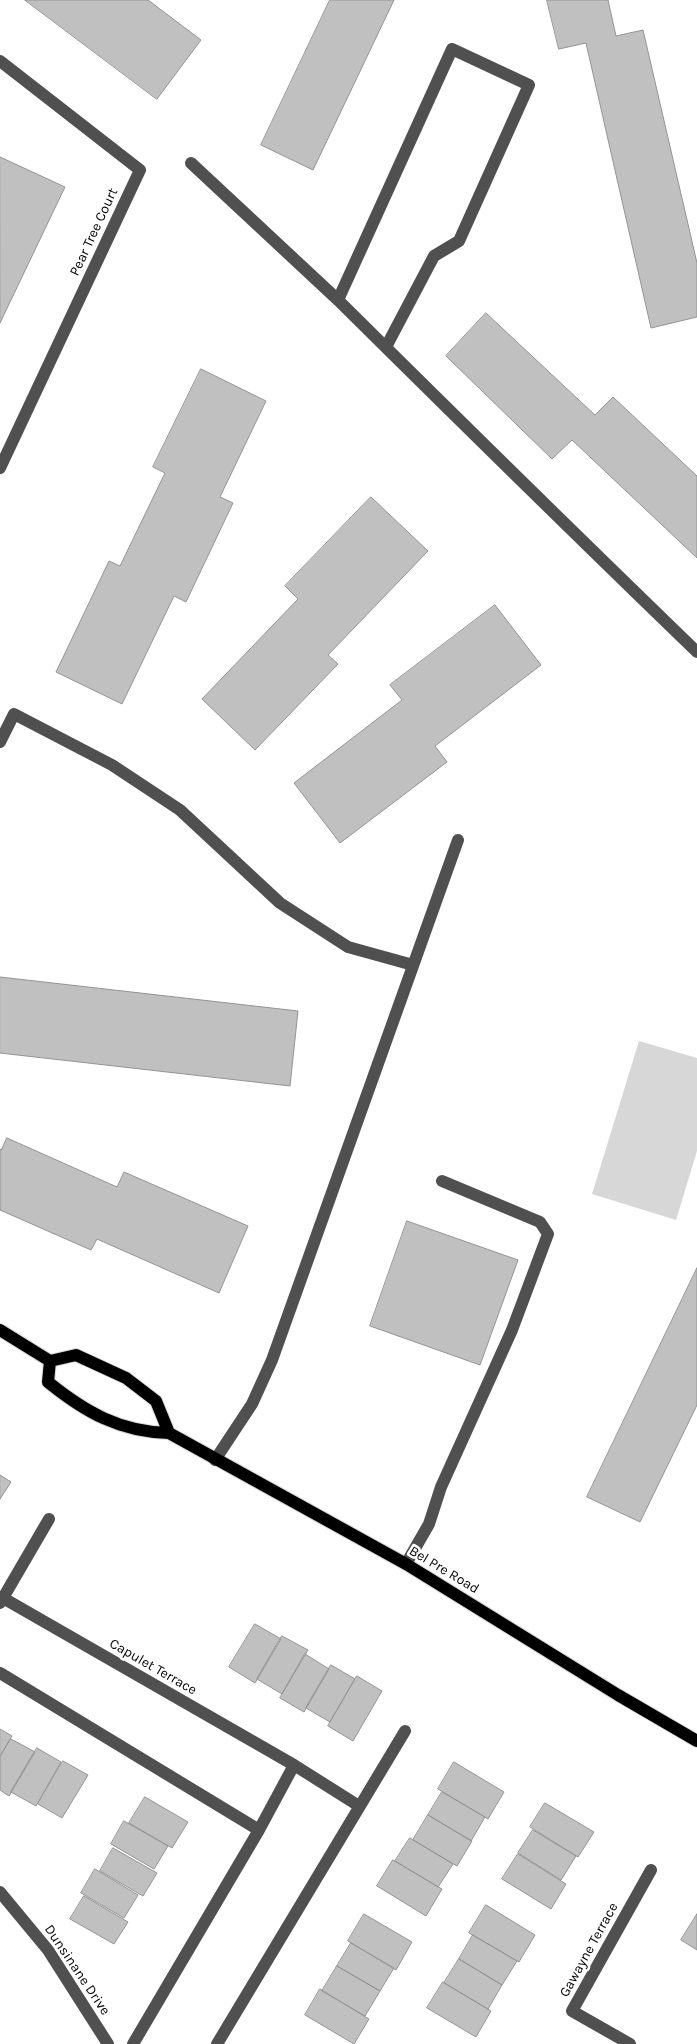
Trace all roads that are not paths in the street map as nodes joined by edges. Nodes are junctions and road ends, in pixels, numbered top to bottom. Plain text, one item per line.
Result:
1 (0, 61) edge
2 (191, 163) dead end
3 (340, 297) junction
4 (386, 347) junction
5 (0, 468) edge
6 (697, 652) edge
7 (0, 742) edge
8 (458, 840) dead end
9 (413, 965) junction
10 (442, 1182) dead end
11 (0, 1330) edge
12 (50, 1362) junction
13 (169, 1433) junction
14 (215, 1460) junction
15 (49, 1519) dead end
16 (406, 1564) junction
17 (2, 1600) edge
18 (0, 1673) edge
19 (405, 1731) dead end
20 (697, 1741) edge
21 (294, 1765) junction
22 (359, 1806) junction
23 (259, 1830) junction
24 (651, 1870) dead end
25 (0, 1892) edge
26 (108, 2044) edge
27 (133, 2044) edge
28 (217, 2044) edge
29 (630, 2044) edge

1 - 5 street, Pear Tree Court
2 - 3 street
3 - 4 street
3 - 4 street
4 - 6 street
7 - 9 street
8 - 9 street
9 - 14 street
10 - 16 street
11 - 12 main road
12 - 13 main road
12 - 13 main road, Bel Pre Road
13 - 14 main road, Bel Pre Road
14 - 16 main road, Bel Pre Road
15 - 17 street
16 - 20 main road, Bel Pre Road
17 - 21 street, Capulet Terrace
18 - 23 street
19 - 22 street
21 - 22 street, Capulet Terrace
21 - 23 street
22 - 28 street
23 - 27 street
24 - 29 street, Gawayne Terrace
25 - 26 street, Dunsinane Drive

